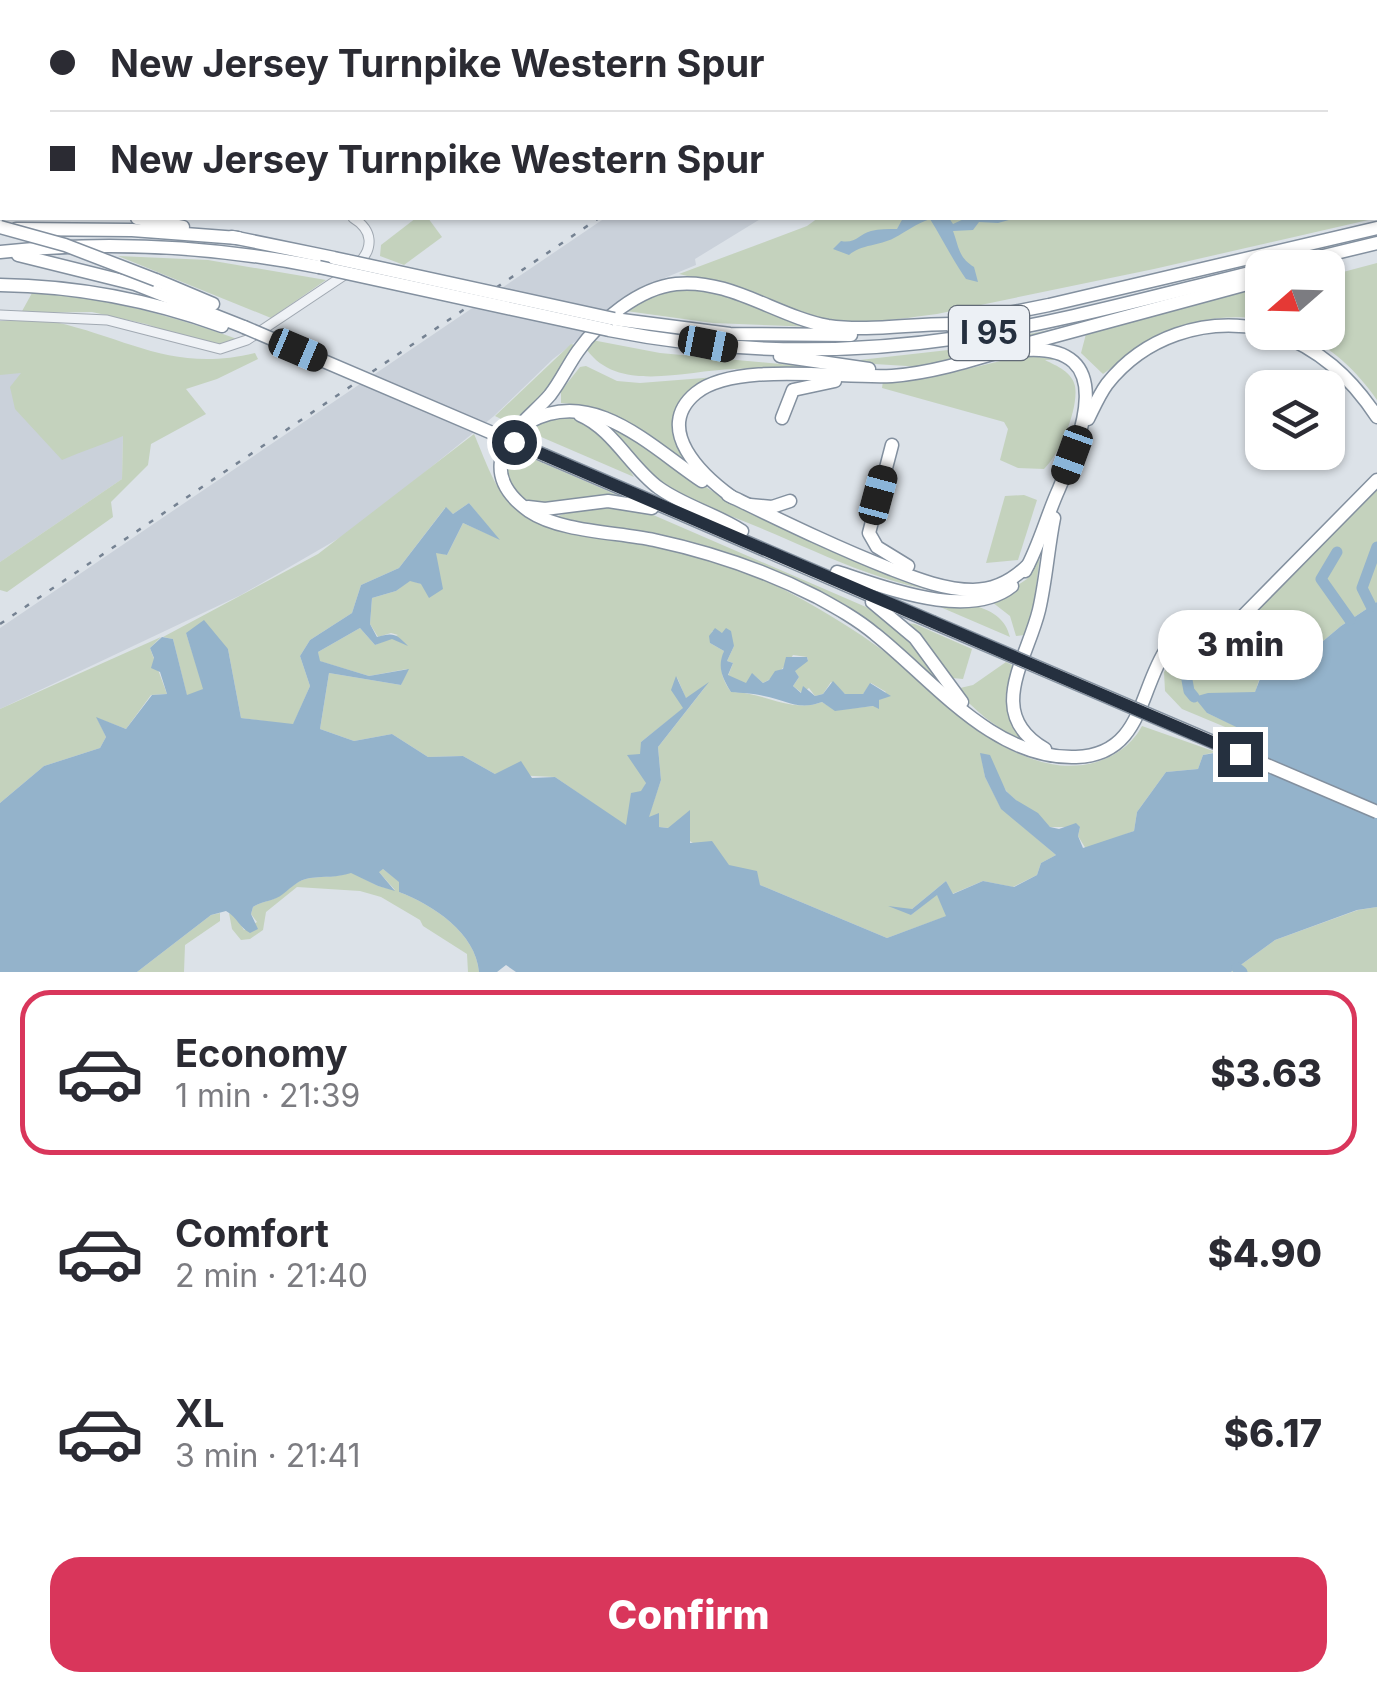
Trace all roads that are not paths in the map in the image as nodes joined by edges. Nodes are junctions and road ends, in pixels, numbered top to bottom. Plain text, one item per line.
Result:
1 (147, 220) edge
2 (355, 220) edge
3 (0, 228) edge
4 (1377, 228) edge
5 (238, 238) junction
6 (1377, 245) edge
7 (0, 252) edge
8 (1345, 252) edge
9 (1345, 256) edge
10 (1245, 274) edge
11 (0, 285) edge
12 (1245, 285) edge
13 (0, 315) edge
14 (612, 324) junction
15 (956, 324) junction
16 (244, 326) junction
17 (1245, 327) edge
18 (708, 344) junction
19 (1313, 350) edge
20 (984, 357) junction
21 (928, 370) junction
22 (872, 376) junction
23 (558, 411) junction
24 (1377, 417) edge
25 (782, 418) dead end
26 (517, 430) junction
27 (1080, 434) junction
28 (892, 445) dead end
29 (549, 453) junction
30 (1065, 476) junction
31 (1377, 480) edge
32 (738, 500) junction
33 (790, 501) dead end
34 (522, 504) junction
35 (710, 526) junction
36 (742, 531) junction
37 (863, 544) dead end
38 (1028, 565) junction
39 (908, 566) junction
40 (808, 569) junction
41 (837, 572) junction
42 (955, 588) junction
43 (933, 618) junction
44 (1203, 621) dead end
45 (1150, 690) junction
46 (987, 726) junction
47 (1062, 756) junction
48 (1377, 803) edge
49 (1377, 812) edge

1 - 5 highway, I 95
2 - 13 street
3 - 5 highway
3 - 16 highway, I 95, bridge
4 - 15 highway, I 95
5 - 14 highway, I 95, bridge
6 - 8 highway
6 - 9 highway
7 - 14 highway, I 95, bridge
7 - 16 highway, I 95
10 - 18 highway, I 95
11 - 16 highway
12 - 20 highway
14 - 15 highway, I 95
14 - 18 highway, I 95
15 - 26 highway
16 - 29 highway, I 95
16 - 29 highway, I 95, bridge
17 - 27 highway
18 - 21 highway
19 - 24 highway
20 - 21 highway
20 - 27 highway
21 - 22 highway
22 - 25 highway
22 - 32 highway
23 - 26 highway
23 - 32 highway
23 - 36 highway
26 - 34 highway
27 - 30 highway
28 - 39 highway
29 - 35 highway, I 95
29 - 36 highway, I 95
30 - 38 highway
30 - 47 highway
31 - 45 highway
32 - 33 highway
32 - 42 highway
34 - 35 highway
34 - 46 highway
35 - 40 highway, I 95
36 - 41 highway, I 95
37 - 39 highway
38 - 41 highway
38 - 42 highway
39 - 42 highway
40 - 43 highway, I 95
40 - 46 highway
41 - 43 highway, I 95
43 - 48 highway, I 95
43 - 49 highway, I 95, bridge
44 - 45 highway
45 - 47 highway
46 - 47 highway

